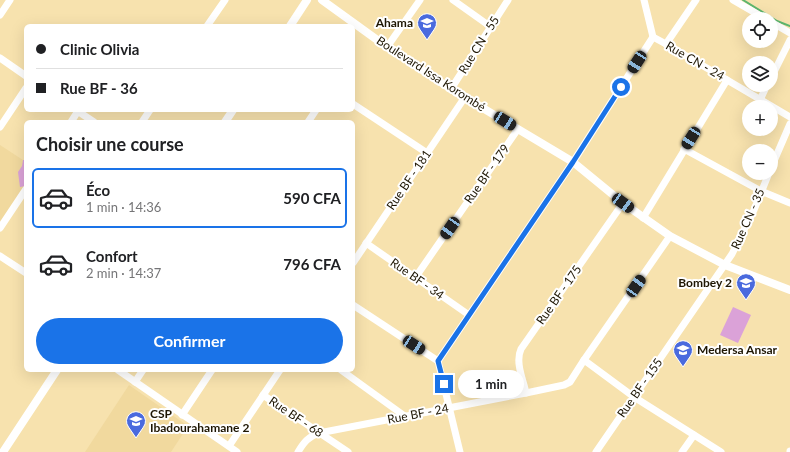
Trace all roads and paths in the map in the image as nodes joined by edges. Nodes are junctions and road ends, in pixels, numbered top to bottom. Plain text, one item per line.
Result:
1 (10, 0) edge
2 (224, 0) edge
3 (307, 0) edge
4 (322, 0) edge
5 (420, 0) edge
6 (453, 0) edge
7 (508, 0) edge
8 (644, 0) edge
9 (696, 0) edge
10 (733, 0) edge
11 (754, 12) edge
12 (0, 15) edge
13 (208, 24) edge
14 (291, 24) edge
15 (778, 26) edge
16 (491, 27) junction
17 (790, 33) edge
18 (653, 37) junction
19 (790, 40) edge
20 (666, 44) junction
21 (387, 47) junction
22 (0, 58) edge
23 (778, 64) edge
24 (24, 75) edge
25 (727, 80) junction
26 (451, 89) junction
27 (24, 91) edge
28 (764, 92) edge
29 (465, 97) junction
30 (760, 100) joint
31 (355, 105) edge
32 (778, 110) edge
33 (79, 112) edge
34 (790, 117) edge
35 (91, 120) edge
36 (790, 124) edge
37 (0, 127) edge
38 (518, 129) junction
39 (684, 149) junction
40 (778, 152) edge
41 (427, 153) junction
42 (573, 162) junction
43 (766, 180) edge
44 (761, 191) junction
45 (24, 192) edge
46 (623, 203) junction
47 (790, 203) edge
48 (643, 218) junction
49 (0, 228) edge
50 (670, 236) junction
51 (366, 243) junction
52 (0, 256) edge
53 (355, 260) edge
54 (725, 265) junction
55 (24, 272) edge
56 (415, 278) junction
57 (790, 290) edge
58 (355, 306) edge
59 (469, 315) junction
60 (584, 360) junction
61 (438, 361) junction
62 (56, 372) edge
63 (121, 372) edge
64 (142, 372) edge
65 (211, 372) edge
66 (279, 372) edge
67 (344, 372) edge
68 (135, 382) junction
69 (526, 392) junction
70 (263, 395) junction
71 (634, 397) junction
72 (449, 408) junction
73 (182, 415) junction
74 (406, 417) junction
75 (320, 434) junction
76 (694, 435) junction
77 (229, 446) junction
78 (3, 452) edge
79 (237, 452) edge
80 (298, 452) edge
81 (348, 452) edge
82 (460, 452) edge
83 (596, 452) edge
84 (682, 452) edge
85 (721, 452) edge

1 - 12 street
2 - 13 street
3 - 14 street
4 - 21 street, Boulevard Issa Korombé
5 - 21 street
6 - 16 street
7 - 16 street, Rue CN - 55
8 - 18 street, Rue CN - 24
9 - 20 street
10 - 11 street
15 - 17 street
16 - 26 street, Rue CN - 55
18 - 20 street, Rue CN - 24
18 - 42 street
19 - 23 street
20 - 25 street, Rue CN - 24
21 - 26 street, Boulevard Issa Korombé
22 - 24 street
25 - 30 street, Rue CN - 24
25 - 39 street
26 - 29 street, Boulevard Issa Korombé
27 - 37 street
28 - 30 street
29 - 38 street, Boulevard Issa Korombé
29 - 41 street, Rue BF - 181
31 - 41 street
32 - 34 street, Rue CN - 24
33 - 35 street
36 - 40 street
38 - 42 street, Boulevard Issa Korombé
38 - 56 street, Rue BF - 179
39 - 44 street
39 - 48 street
41 - 51 street, Rue BF - 181
42 - 46 street, Boulevard Issa Korombé
42 - 59 street
43 - 44 street, Rue CN - 35
44 - 47 street
44 - 54 street, Rue CN - 35
45 - 49 street
46 - 48 street, Boulevard Issa Korombé
46 - 69 street, Rue BF - 175
48 - 50 street, Boulevard Issa Korombé
50 - 54 street, Boulevard Issa Korombé
50 - 60 street, Rue BF - 24
51 - 53 street, Rue BF - 181
51 - 56 street, Rue BF - 34
52 - 55 street
54 - 57 street, Boulevard Issa Korombé
54 - 71 street, Rue BF - 155
56 - 59 street, Rue BF - 34
58 - 61 street
59 - 61 street
60 - 69 street, Rue BF - 24
60 - 71 street
61 - 72 street
62 - 78 street
63 - 68 street
64 - 68 street
65 - 73 street
66 - 70 street
67 - 74 street
68 - 73 street
69 - 72 street, Rue BF - 24
70 - 75 street, Rue BF - 68
70 - 77 street
71 - 76 street
71 - 83 street, Rue BF - 155
72 - 74 street, Rue BF - 24
72 - 82 street
73 - 77 street
74 - 75 street, Rue BF - 24
75 - 80 street, Rue BF - 24
75 - 81 street, Rue BF - 68
76 - 84 street
76 - 85 street
77 - 79 street

